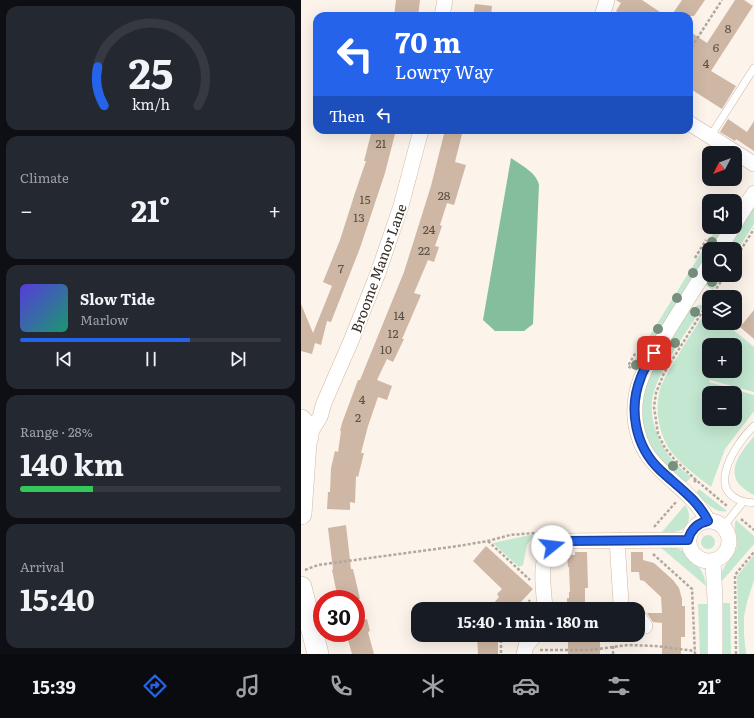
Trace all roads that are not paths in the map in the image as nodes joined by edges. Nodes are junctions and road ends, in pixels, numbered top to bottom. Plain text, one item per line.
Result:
1 (445, 0) edge
2 (607, 0) edge
3 (443, 12) edge
4 (603, 12) edge
5 (754, 68) edge
6 (693, 126) edge
7 (420, 134) edge
8 (710, 137) junction
9 (754, 164) edge
10 (754, 193) edge
11 (742, 212) edge
12 (702, 276) edge
13 (324, 403) junction
14 (754, 426) edge
15 (303, 433) edge
16 (743, 502) junction
17 (754, 503) edge
18 (301, 514) edge
19 (708, 521) junction
20 (723, 527) junction
21 (617, 540) junction
22 (688, 540) junction
23 (713, 560) junction
24 (301, 587) edge
25 (545, 602) edge
26 (620, 602) edge
27 (529, 642) edge
28 (524, 652) edge
29 (318, 654) edge
30 (715, 654) edge

1 - 3 street
2 - 4 street
5 - 8 lane
6 - 8 street
7 - 13 street, Broome Manor Lane
8 - 9 street
10 - 11 street
12 - 19 street
13 - 15 street
13 - 15 street, Broome Manor Lane
14 - 16 lane
15 - 18 main road
16 - 17 lane
16 - 20 lane
19 - 20 street
19 - 22 street
20 - 23 street
21 - 22 street
21 - 25 street
21 - 26 street
22 - 23 street
23 - 30 street
24 - 29 main road
27 - 28 street

